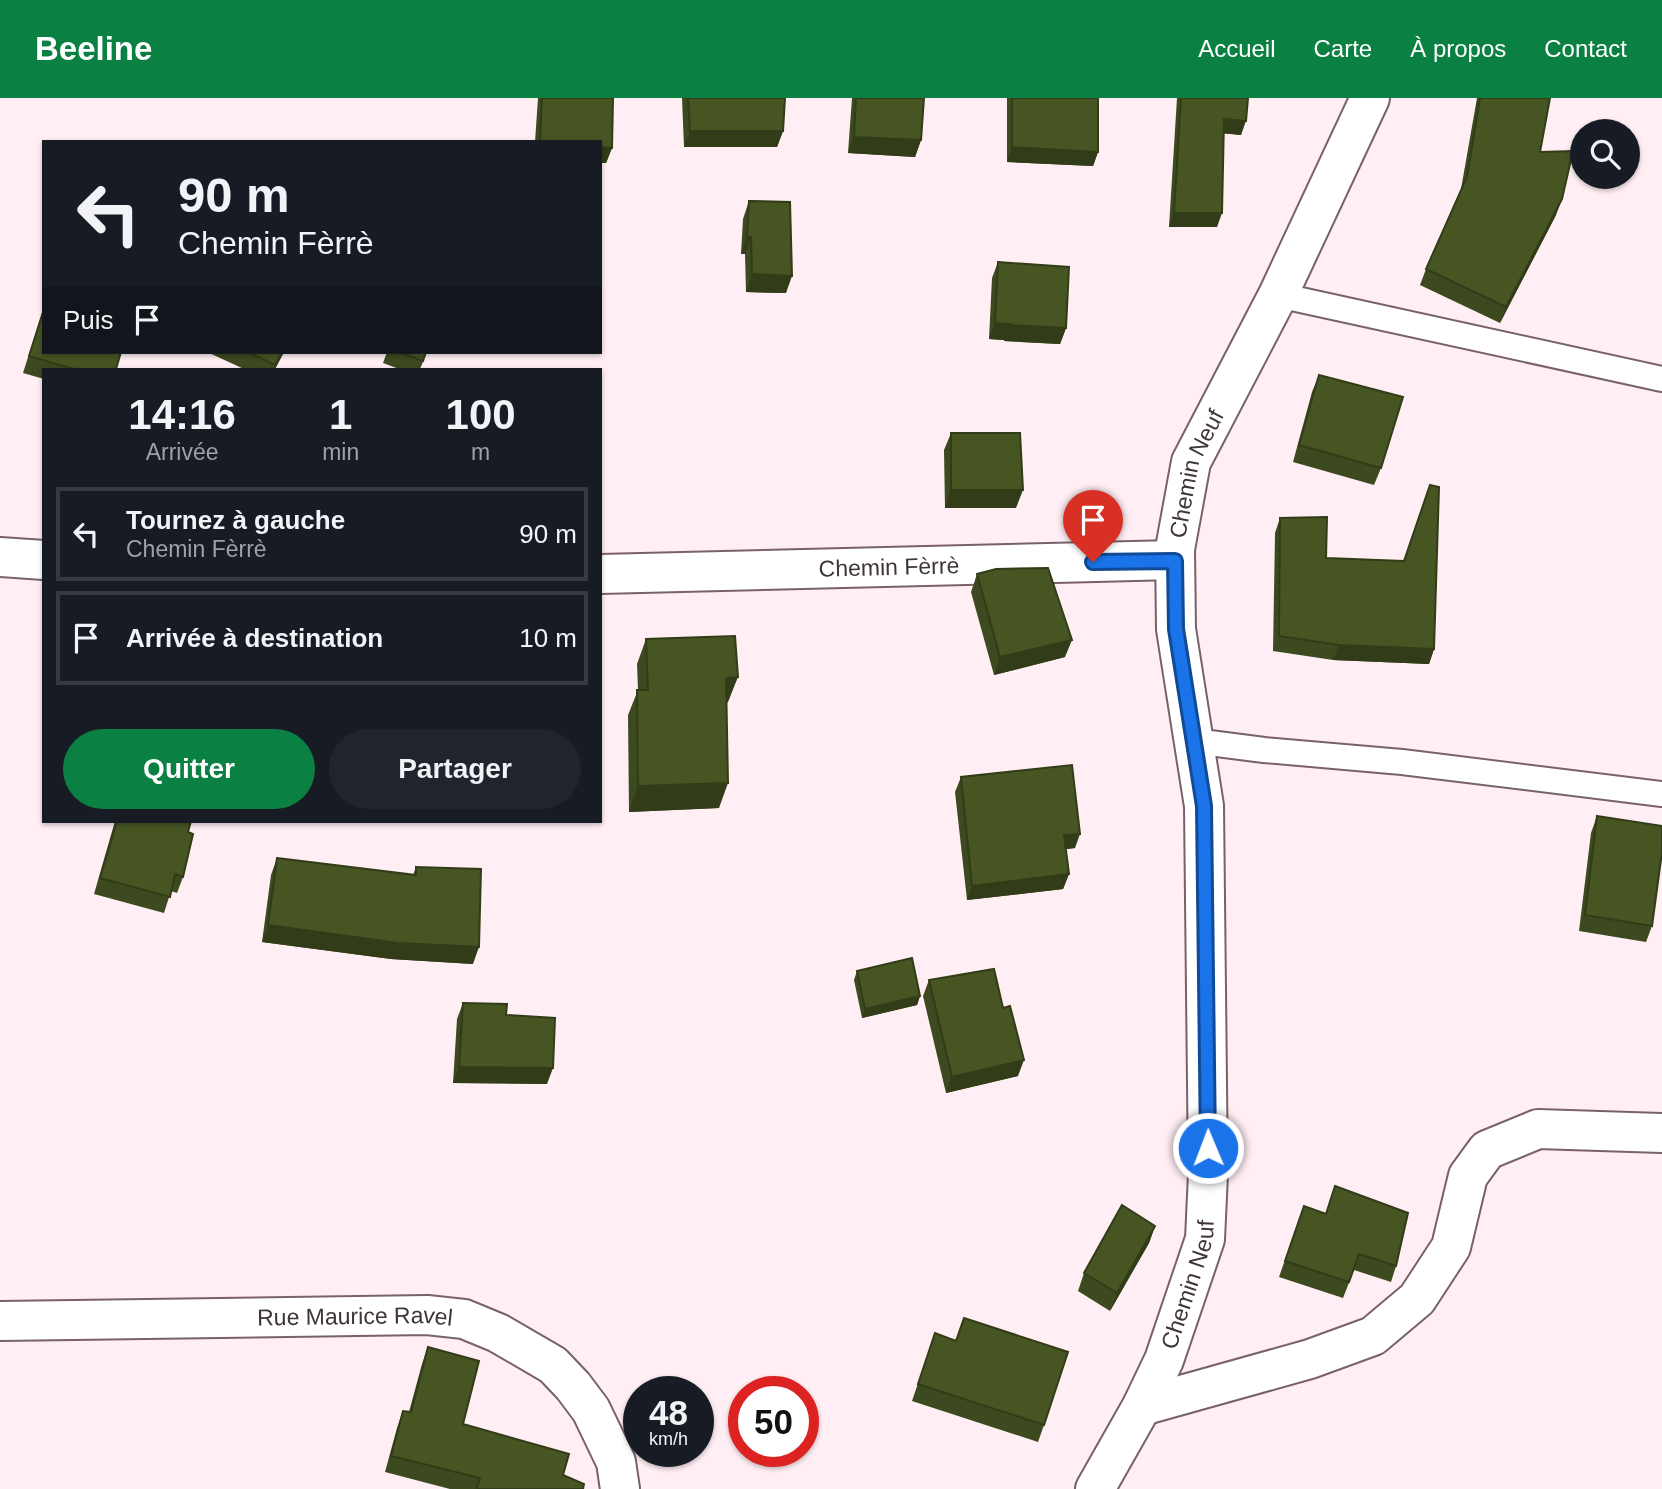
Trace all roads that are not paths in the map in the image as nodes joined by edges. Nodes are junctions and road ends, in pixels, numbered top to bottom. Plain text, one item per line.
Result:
1 (1370, 98) edge
2 (1278, 295) junction
3 (1662, 379) edge
4 (0, 557) edge
5 (42, 560) edge
6 (1175, 561) junction
7 (602, 573) edge
8 (1194, 741) junction
9 (1662, 794) edge
10 (1662, 1133) edge
11 (0, 1321) edge
12 (1142, 1406) junction
13 (620, 1489) edge
14 (1095, 1489) edge

1 - 2 street, Chemin Neuf
2 - 3 lane
2 - 6 street, Chemin Neuf
4 - 5 street
6 - 7 street, Chemin Fèrrè
6 - 8 street, Chemin Neuf
8 - 9 lane
8 - 12 street, Chemin Neuf
10 - 12 street
11 - 13 street, Rue Maurice Ravel
12 - 14 street, Chemin Neuf

